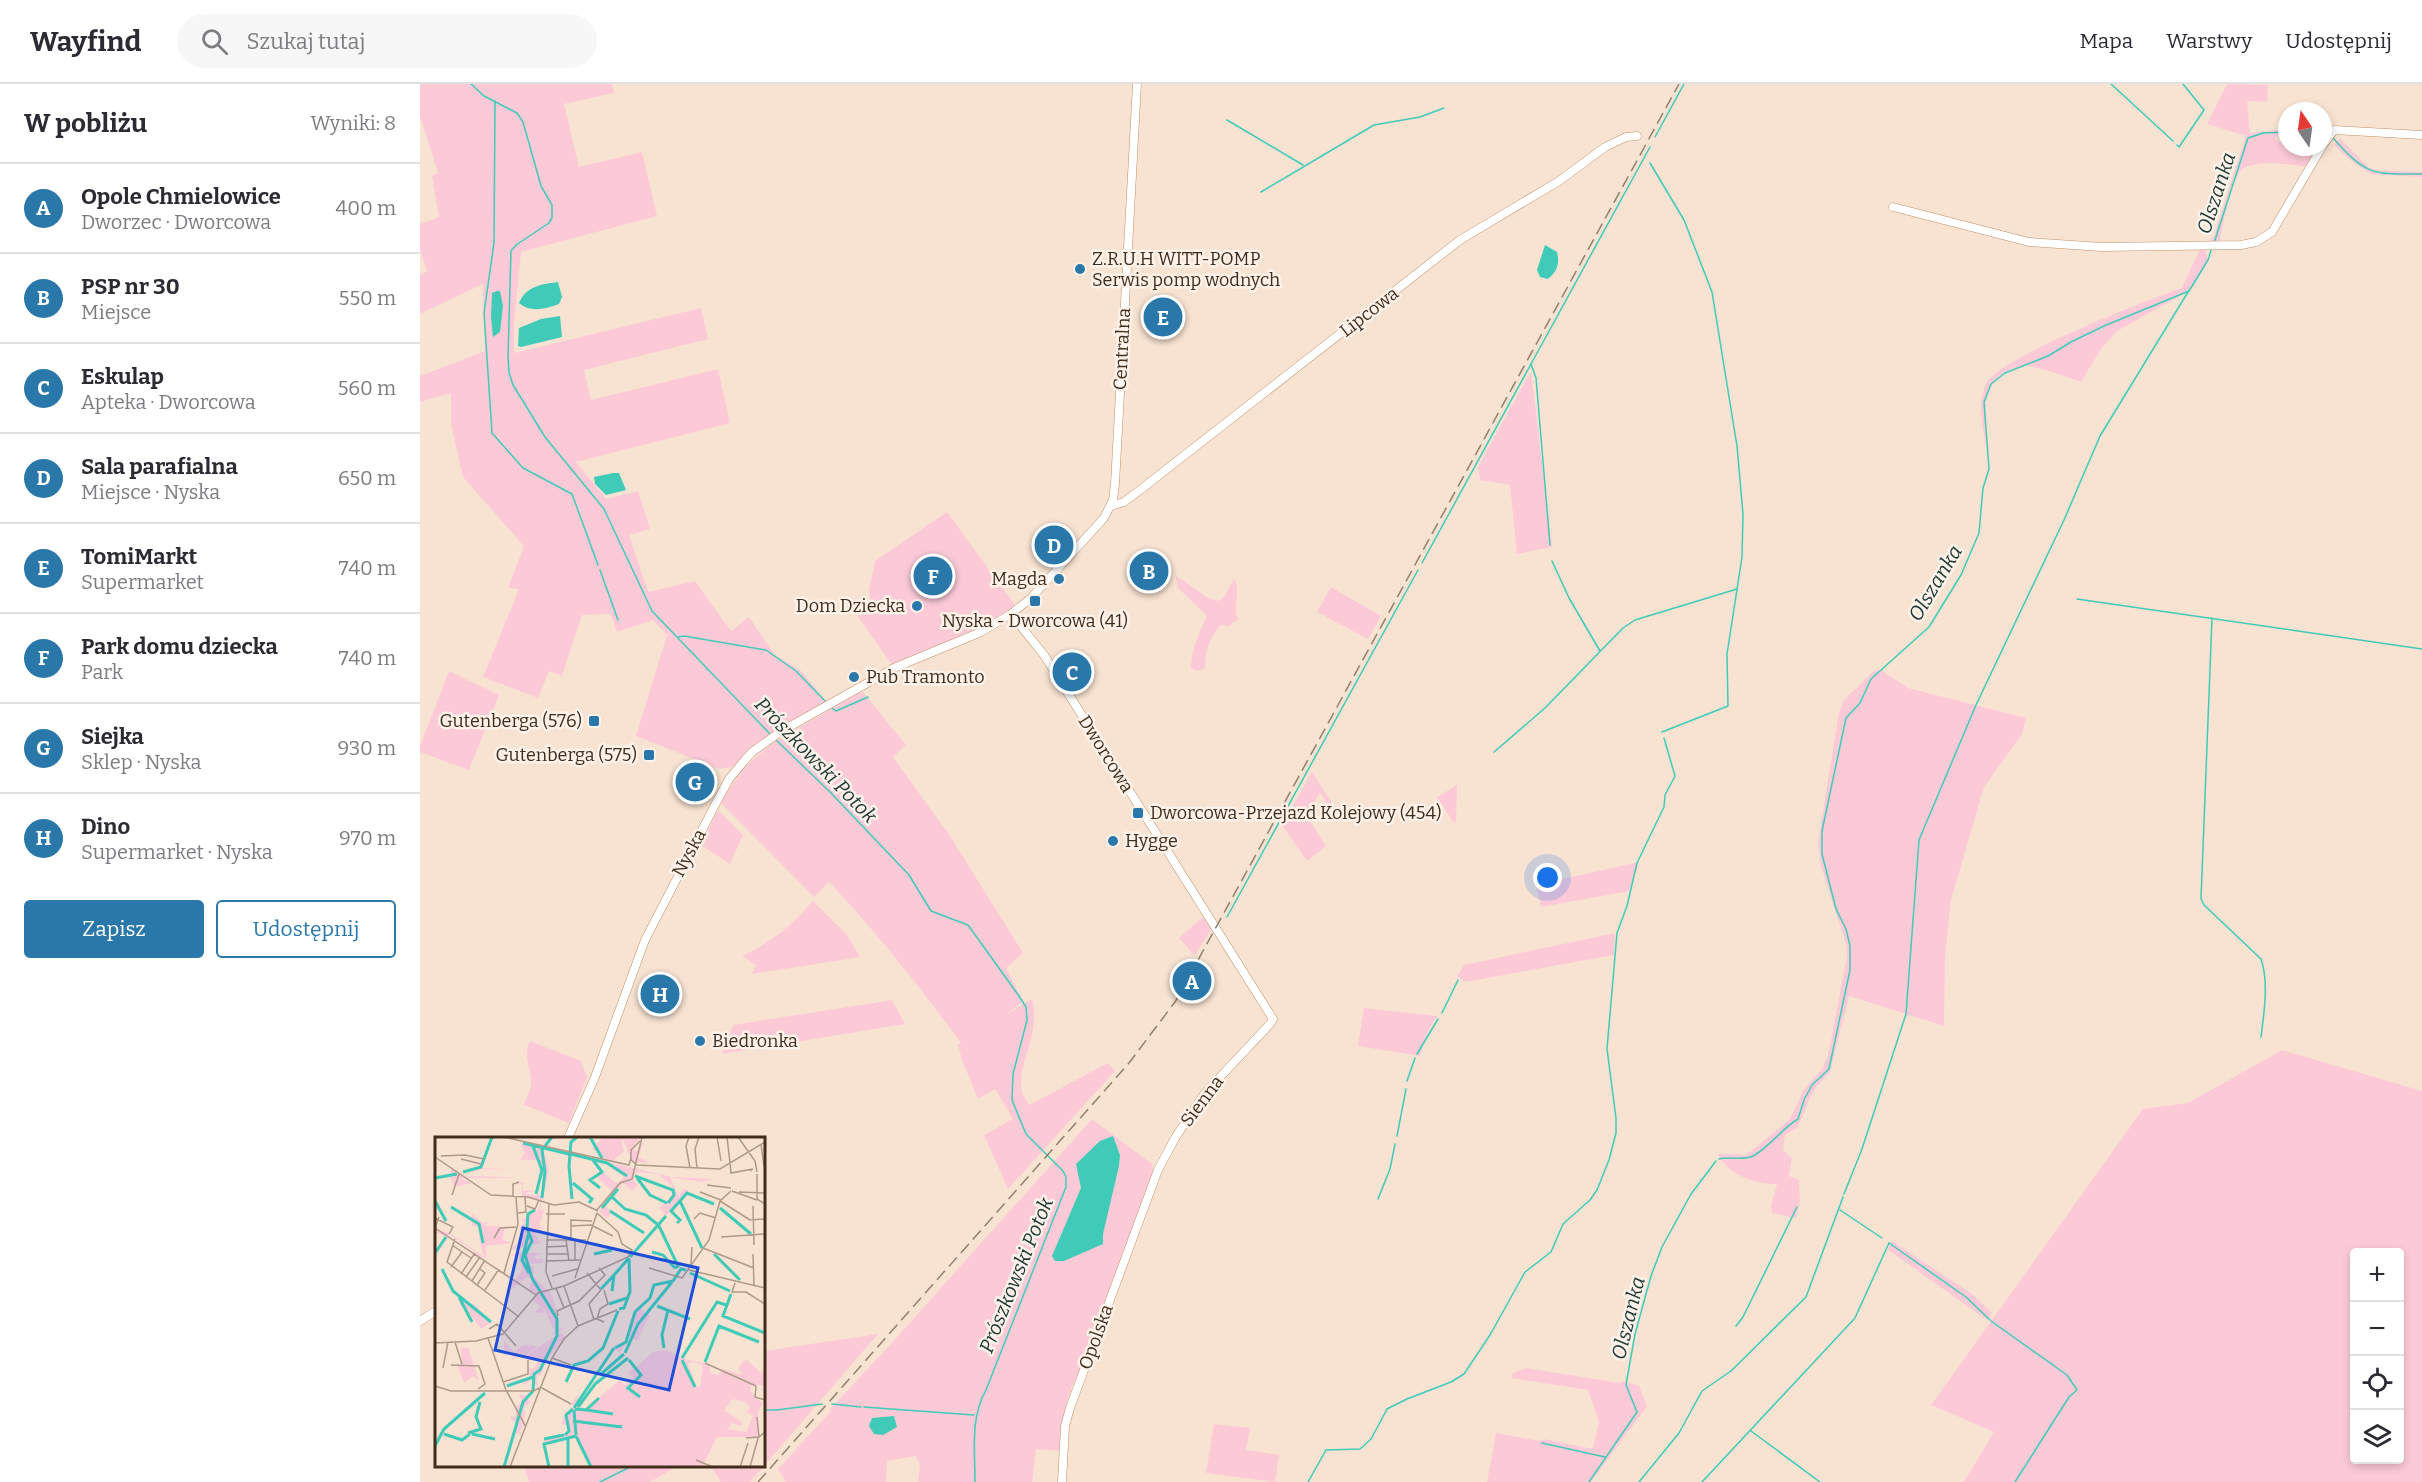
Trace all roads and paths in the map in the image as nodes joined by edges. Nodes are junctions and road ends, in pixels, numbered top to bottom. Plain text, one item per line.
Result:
1 (1137, 84) edge
2 (2422, 135) edge
3 (1637, 136) dead end
4 (2332, 138) edge
5 (2317, 156) edge
6 (1893, 207) dead end
7 (1111, 506) junction
8 (1011, 614) junction
9 (1273, 1019) joint
10 (568, 1137) edge
11 (1148, 1195) joint
12 (435, 1312) edge
13 (420, 1321) edge
14 (1062, 1482) edge

1 - 7 street, Centralna
2 - 4 street
3 - 7 street, Lipcowa
5 - 6 street
7 - 8 street, Nyska
8 - 9 street, Dworcowa
8 - 10 street, Nyska
9 - 11 street, Sienna
11 - 14 street, Opolska
12 - 13 street

